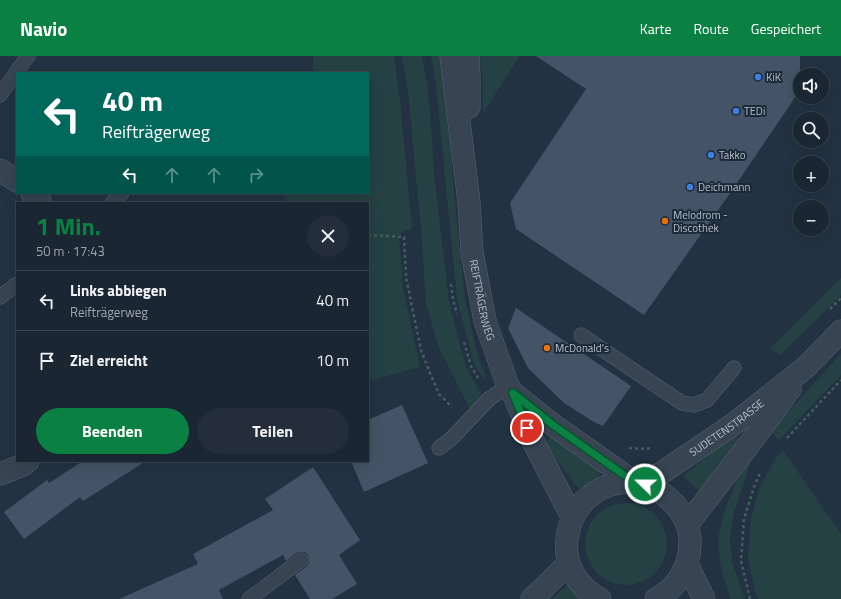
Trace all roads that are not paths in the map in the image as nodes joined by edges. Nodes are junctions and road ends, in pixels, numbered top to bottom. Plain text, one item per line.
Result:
1 (28, 56) edge
2 (451, 56) edge
3 (468, 56) edge
4 (17, 72) edge
5 (16, 73) edge
6 (0, 95) edge
7 (0, 170) edge
8 (16, 180) edge
9 (33, 194) edge
10 (121, 194) edge
11 (40, 202) edge
12 (113, 202) edge
13 (469, 202) junction
14 (16, 285) edge
15 (0, 297) edge
16 (841, 331) edge
17 (581, 335) dead end
18 (806, 367) junction
19 (734, 368) dead end
20 (510, 389) junction
21 (439, 448) dead end
22 (27, 462) edge
23 (0, 474) edge
24 (639, 483) junction
25 (572, 517) junction
26 (687, 525) junction
27 (301, 560) dead end
28 (569, 563) junction
29 (687, 564) junction
30 (249, 599) edge
31 (532, 599) edge
32 (600, 599) edge
33 (656, 599) edge
34 (704, 599) edge

1 - 4 lane
2 - 13 street, REIFTRÄGERWEG
3 - 13 street, REIFTRÄGERWEG
5 - 6 lane
7 - 8 street
9 - 11 street
10 - 12 lane
13 - 20 street, REIFTRÄGERWEG
14 - 15 lane
16 - 18 street, SUDETENSTRASSE
17 - 19 lane
18 - 24 street, SUDETENSTRASSE
18 - 26 street, SUDETENSTRASSE
20 - 21 lane
20 - 24 street
20 - 25 street, REIFTRÄGERWEG
22 - 23 street
24 - 25 street
24 - 26 street
25 - 28 street
26 - 29 street
27 - 30 lane
28 - 31 street
28 - 32 street
29 - 33 street
29 - 34 street

